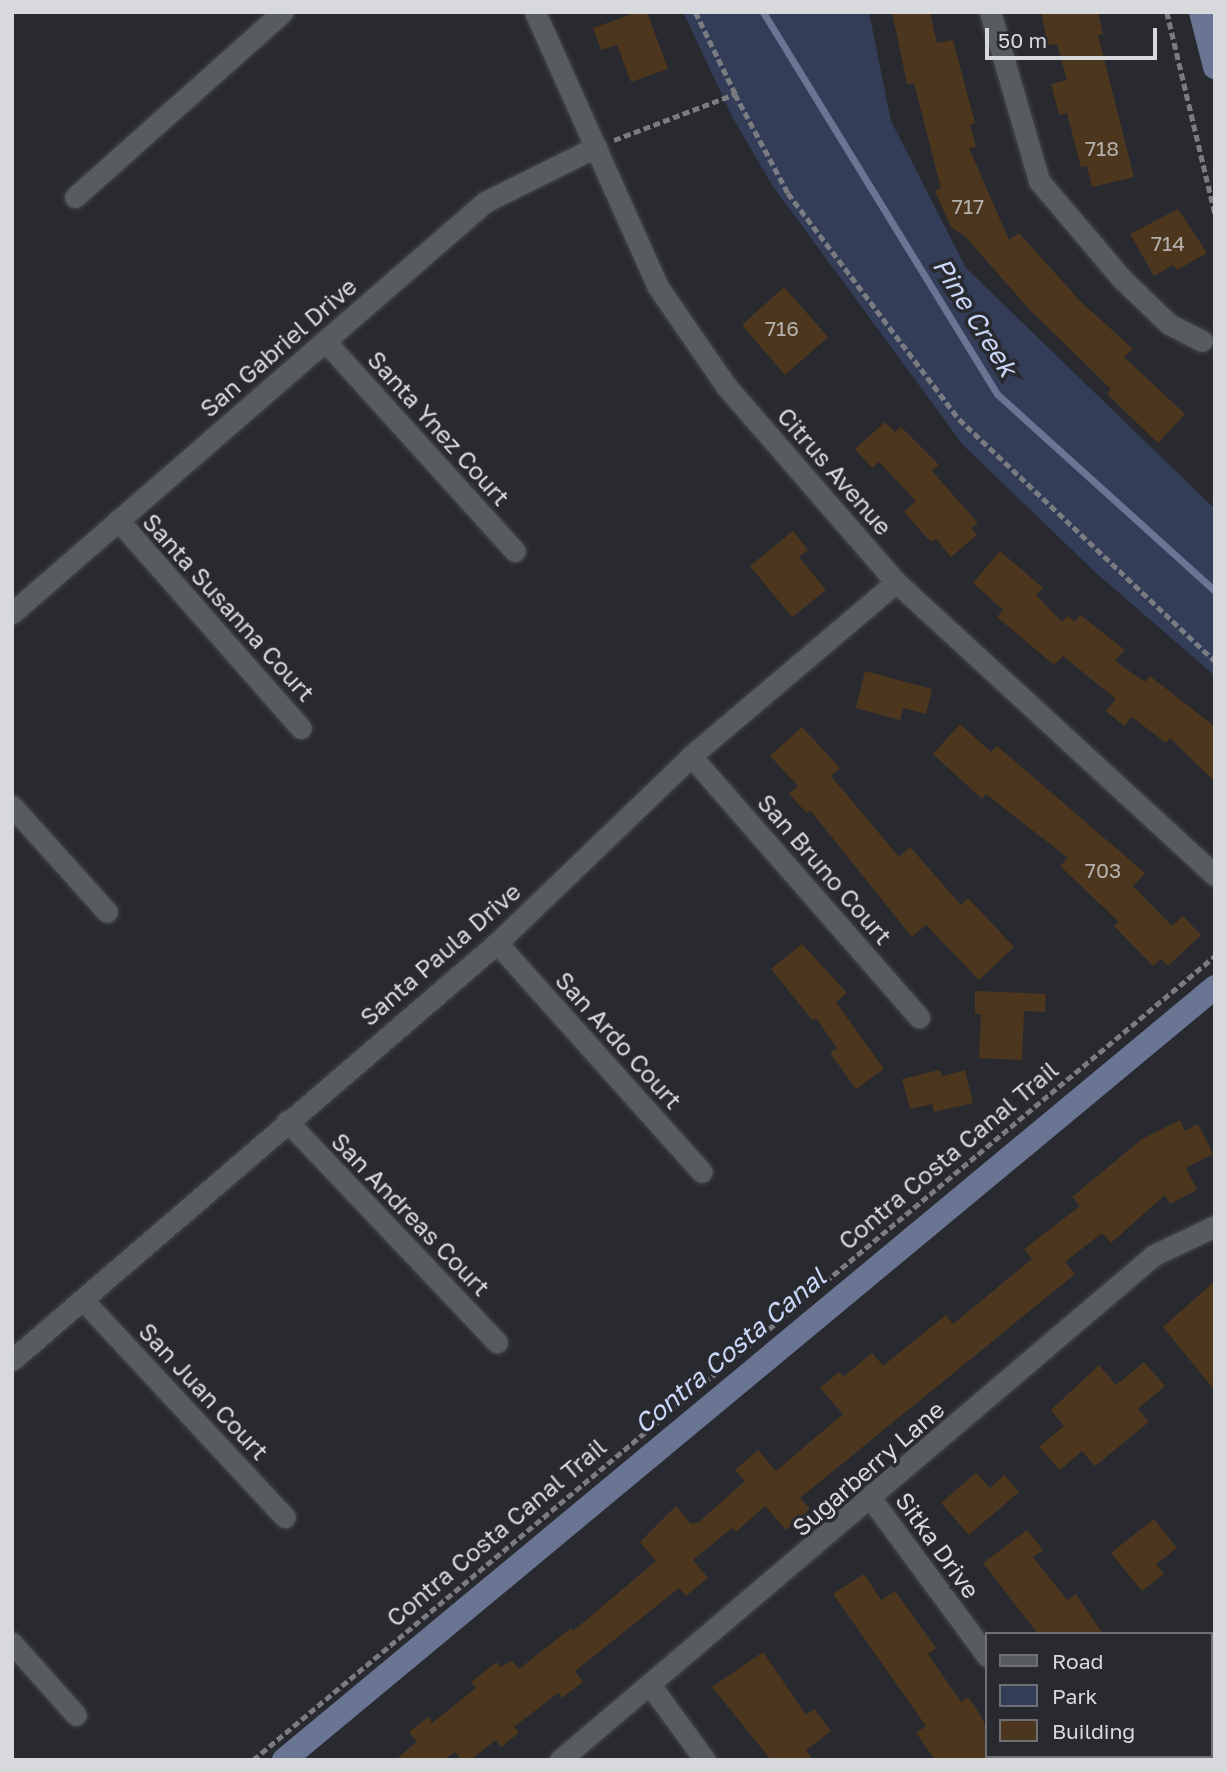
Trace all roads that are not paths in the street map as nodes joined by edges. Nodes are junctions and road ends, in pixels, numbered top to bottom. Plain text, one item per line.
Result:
1 (283, 12) edge
2 (534, 12) edge
3 (990, 12) edge
4 (596, 146) junction
5 (75, 197) dead end
6 (325, 341) junction
7 (1202, 341) dead end
8 (118, 520) junction
9 (515, 551) dead end
10 (896, 582) junction
11 (12, 613) edge
12 (302, 728) dead end
13 (691, 756) junction
14 (12, 806) edge
15 (1215, 875) edge
16 (107, 912) dead end
17 (497, 943) junction
18 (919, 1017) dead end
19 (287, 1121) junction
20 (702, 1172) dead end
21 (1215, 1226) edge
22 (83, 1301) junction
23 (497, 1342) dead end
24 (12, 1360) edge
25 (872, 1500) junction
26 (285, 1517) dead end
27 (12, 1643) edge
28 (986, 1655) edge
29 (651, 1686) junction
30 (76, 1715) dead end
31 (560, 1760) edge
32 (705, 1760) edge

1 - 5 street
2 - 4 street, Citrus Avenue
3 - 7 street
4 - 6 street, San Gabriel Drive
4 - 10 street, Citrus Avenue
6 - 8 street, San Gabriel Drive
6 - 9 street, Santa Ynez Court
8 - 11 street, San Gabriel Drive
8 - 12 street, Santa Susanna Court
10 - 13 street, Santa Paula Drive
10 - 15 street, Citrus Avenue
13 - 17 street, Santa Paula Drive
13 - 18 street, San Bruno Court
14 - 16 street
17 - 19 street, Santa Paula Drive
17 - 20 street, San Ardo Court
19 - 22 street, Santa Paula Drive
19 - 23 street, San Andreas Court
21 - 25 street, Sugarberry Lane
22 - 24 street, Santa Paula Drive
22 - 26 street, San Juan Court
25 - 28 street, Sitka Drive
25 - 29 street, Sugarberry Lane
27 - 30 street
29 - 31 street, Sugarberry Lane
29 - 32 street

